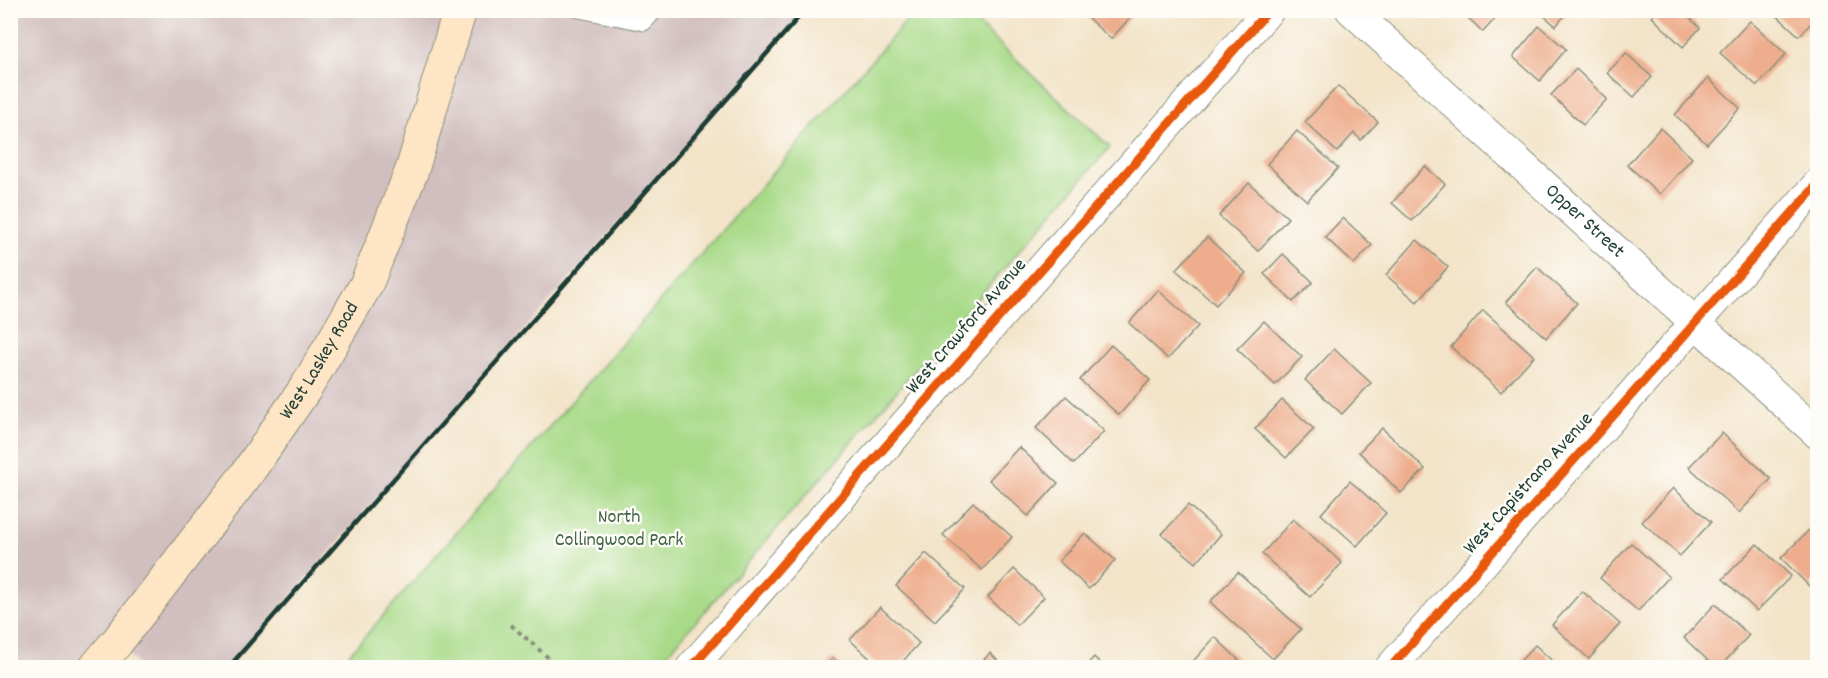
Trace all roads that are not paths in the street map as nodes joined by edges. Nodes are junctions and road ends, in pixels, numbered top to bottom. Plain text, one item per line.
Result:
1 (460, 10) edge
2 (579, 10) edge
3 (656, 10) edge
4 (1269, 10) edge
5 (1351, 10) edge
6 (1818, 184) edge
7 (1696, 324) junction
8 (1818, 434) edge
9 (94, 668) edge
10 (691, 668) edge
11 (1390, 668) edge

1 - 9 main road, West Laskey Road
2 - 3 lane
4 - 10 street, West Crawford Avenue
5 - 7 street, Opper Street
6 - 7 street, West Capistrano Avenue
7 - 8 street, Opper Street
7 - 11 street, West Capistrano Avenue

